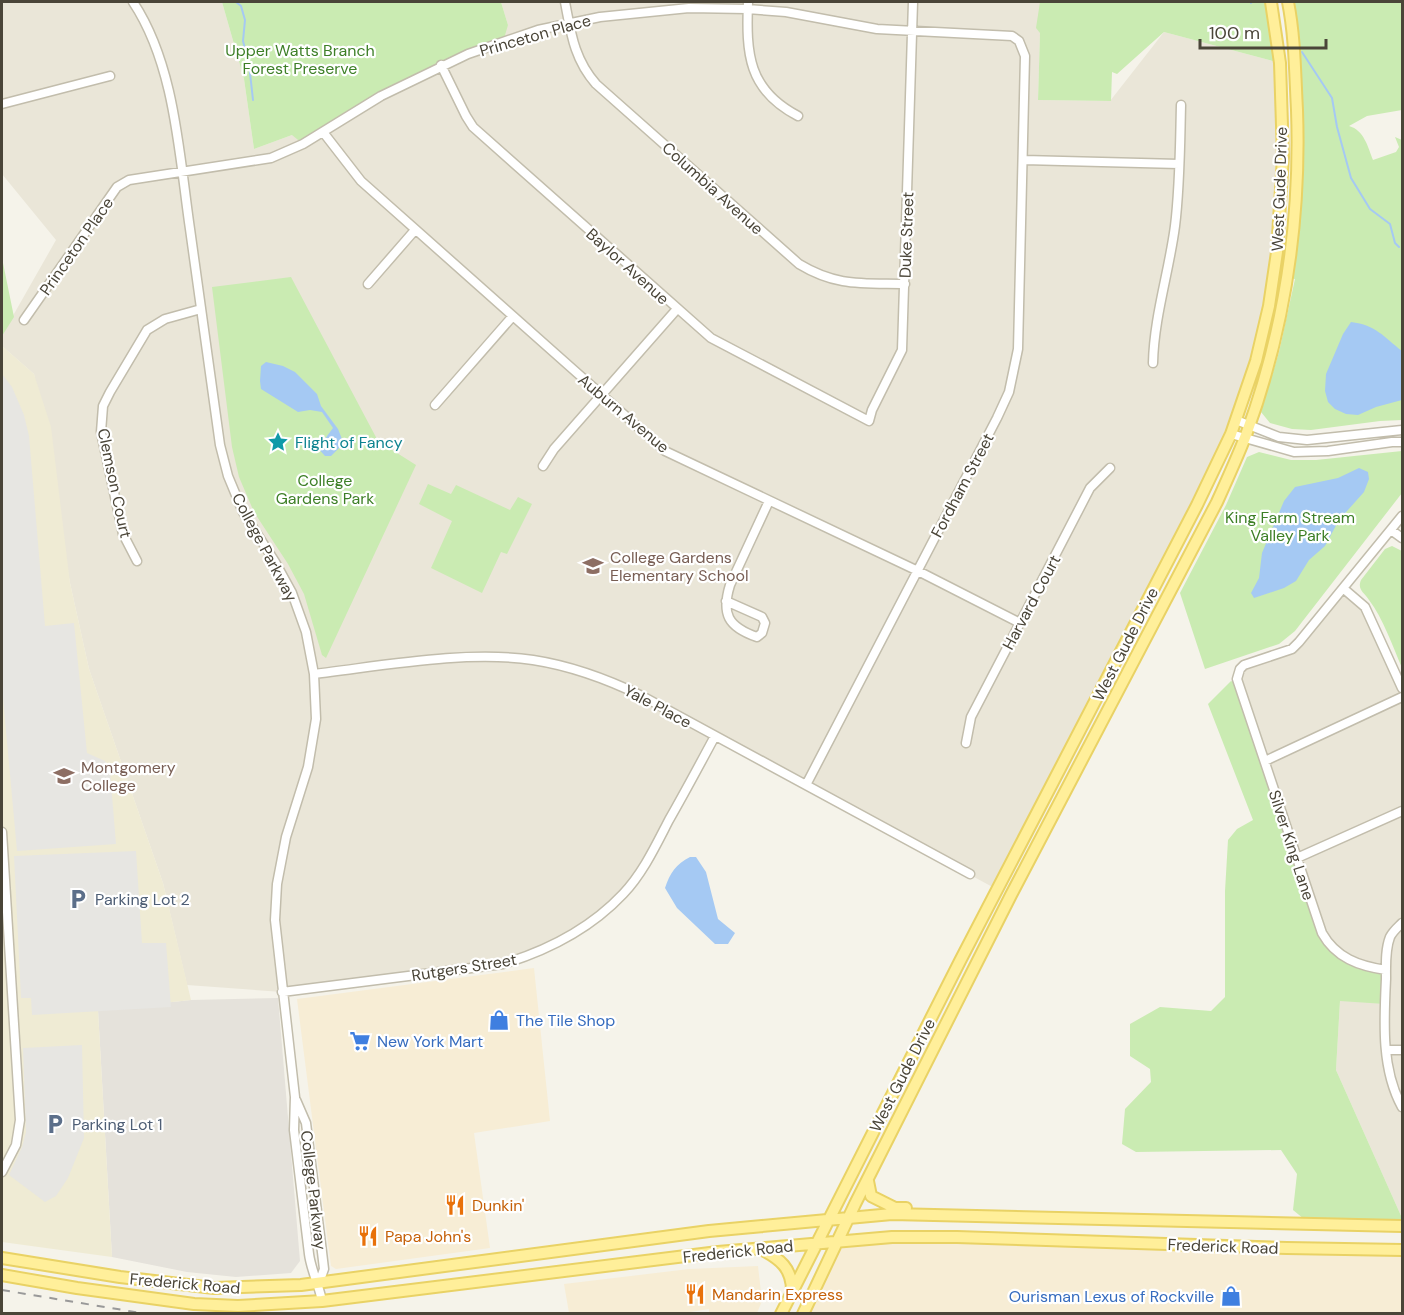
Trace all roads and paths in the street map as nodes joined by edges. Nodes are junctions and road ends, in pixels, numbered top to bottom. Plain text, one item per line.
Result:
1 (133, 2) edge
2 (565, 2) edge
3 (913, 2) edge
4 (1271, 2) edge
5 (1287, 2) edge
6 (747, 5) edge
7 (569, 23) junction
8 (912, 32) junction
9 (441, 65) junction
10 (110, 76) dead end
11 (2, 104) edge
12 (1181, 105) dead end
13 (798, 116) dead end
14 (322, 132) junction
15 (1024, 160) junction
16 (1179, 164) junction
17 (182, 171) junction
18 (415, 230) junction
19 (368, 284) dead end
20 (905, 284) junction
21 (201, 309) junction
22 (677, 309) junction
23 (513, 317) junction
24 (24, 320) dead end
25 (1154, 363) dead end
26 (602, 396) junction
27 (435, 405) dead end
28 (860, 416) joint
29 (1236, 420) junction
30 (1250, 425) junction
31 (1402, 430) edge
32 (1231, 434) junction
33 (1245, 438) junction
34 (1402, 442) edge
35 (543, 466) dead end
36 (1110, 468) dead end
37 (769, 501) junction
38 (1402, 516) edge
39 (1391, 530) junction
40 (1402, 538) edge
41 (137, 561) dead end
42 (918, 570) junction
43 (1344, 589) junction
44 (726, 601) junction
45 (1020, 623) junction
46 (314, 674) junction
47 (1402, 688) edge
48 (1402, 698) edge
49 (715, 736) junction
50 (966, 743) dead end
51 (1265, 761) junction
52 (806, 785) junction
53 (1402, 811) edge
54 (2, 832) edge
55 (1297, 858) junction
56 (970, 874) dead end
57 (1402, 923) edge
58 (1386, 970) junction
59 (282, 992) junction
60 (1386, 1050) junction
61 (1402, 1050) edge
62 (295, 1097) junction
63 (1402, 1107) edge
64 (2, 1172) edge
65 (868, 1180) junction
66 (926, 1216) junction
67 (850, 1218) junction
68 (828, 1220) junction
69 (1402, 1226) edge
70 (838, 1241) junction
71 (817, 1244) junction
72 (761, 1249) junction
73 (1402, 1250) edge
74 (2, 1258) edge
75 (2, 1275) edge
76 (319, 1283) junction
77 (791, 1293) junction
78 (322, 1301) junction
79 (781, 1314) edge
80 (803, 1314) edge

1 - 17 street, College Parkway
2 - 7 street, Columbia Avenue
3 - 8 street, Duke Street
4 - 29 main road, West Gude Drive
5 - 30 main road, West Gude Drive
6 - 7 street, Princeton Place
6 - 8 street, Princeton Place
6 - 13 street
7 - 9 street, Princeton Place
7 - 20 street, Columbia Avenue
8 - 15 street, Princeton Place
8 - 20 street, Duke Street
9 - 14 street, Princeton Place
9 - 22 street, Baylor Avenue
10 - 11 street
12 - 16 street
14 - 17 street, Princeton Place
14 - 18 street, Auburn Avenue
15 - 16 street
15 - 42 street, Fordham Street
16 - 25 street
17 - 21 street, College Parkway
17 - 24 street, Princeton Place
18 - 19 street
18 - 23 street, Auburn Avenue
20 - 28 street, Duke Street
21 - 41 street, Clemson Court
21 - 46 street, College Parkway
22 - 26 street
22 - 28 street, Baylor Avenue
23 - 26 street, Auburn Avenue
23 - 27 street
26 - 35 street
26 - 37 street, Auburn Avenue
29 - 30 street
29 - 32 main road, West Gude Drive
30 - 31 street
30 - 33 main road, West Gude Drive
32 - 33 street
32 - 68 main road, West Gude Drive
33 - 34 street
33 - 65 main road, West Gude Drive
36 - 45 street, Harvard Court
37 - 42 street, Auburn Avenue
37 - 44 street
38 - 39 street
39 - 40 street
39 - 43 street
42 - 45 street, Auburn Avenue
42 - 52 street, Fordham Street
43 - 47 street
43 - 51 street, Silver King Lane
44 - 44 street
45 - 50 street, Harvard Court
46 - 49 street, Yale Place
46 - 59 street, College Parkway
48 - 51 street
49 - 52 street, Yale Place
49 - 59 street, Rutgers Street
51 - 55 street, Silver King Lane
52 - 56 street, Yale Place
53 - 55 street
54 - 64 street
55 - 58 street, Silver King Lane
57 - 58 street
58 - 60 street
59 - 62 street, College Parkway
60 - 61 street
60 - 63 street
62 - 76 street, College Parkway
62 - 76 street, College Parkway
65 - 66 main road
65 - 67 main road, West Gude Drive
66 - 67 main road, Frederick Road
66 - 69 main road, Frederick Road
67 - 68 main road, Frederick Road
67 - 70 main road, West Gude Drive
68 - 71 main road, West Gude Drive
68 - 76 main road, Frederick Road
70 - 71 main road, Frederick Road
70 - 73 main road, Frederick Road
70 - 80 main road, West Gude Drive
71 - 72 main road, Frederick Road
71 - 77 main road, West Gude Drive
72 - 77 main road
72 - 78 main road, Frederick Road
74 - 76 main road, Frederick Road
75 - 78 main road, Frederick Road
76 - 78 street, College Parkway
77 - 79 main road, West Gude Drive

